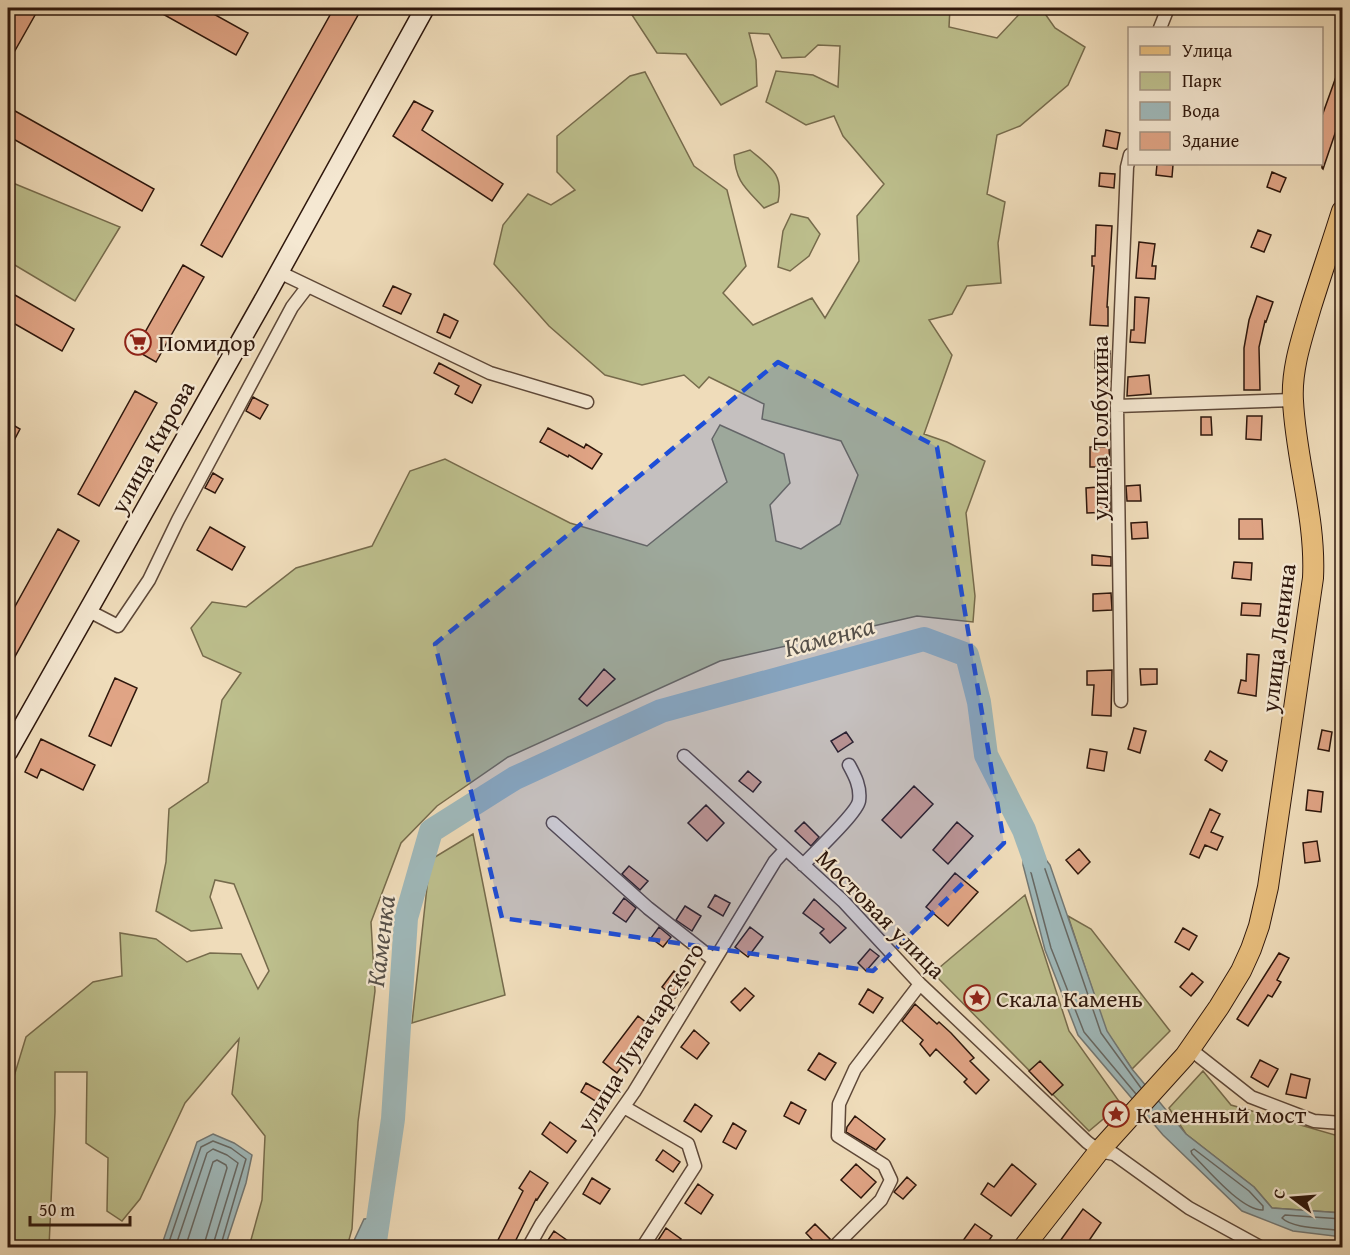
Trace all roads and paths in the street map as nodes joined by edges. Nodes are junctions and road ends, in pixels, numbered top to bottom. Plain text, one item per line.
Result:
1 (425, 8) edge
2 (1168, 8) edge
3 (1160, 27) edge
4 (1128, 162) edge
5 (1342, 211) edge
6 (279, 272) junction
7 (308, 286) junction
8 (1293, 400) junction
9 (587, 402) dead end
10 (1117, 406) junction
11 (87, 610) junction
12 (1121, 701) dead end
13 (8, 753) edge
14 (684, 756) dead end
15 (849, 765) dead end
16 (553, 823) dead end
17 (786, 849) junction
18 (803, 865) junction
19 (714, 960) junction
20 (920, 984) junction
21 (1187, 1052) junction
22 (624, 1107) junction
23 (1342, 1123) edge
24 (1105, 1145) junction
25 (528, 1248) edge
26 (642, 1248) edge
27 (833, 1248) edge
28 (1023, 1248) edge
29 (1262, 1248) edge

1 - 6 street, улица Кирова
2 - 3 street
4 - 10 street, улица Толбухина
5 - 8 main road, улица Ленина
6 - 7 street
6 - 11 street, улица Кирова
7 - 9 street
7 - 11 street
8 - 10 street
8 - 21 main road, улица Ленина
10 - 12 street, улица Толбухина
11 - 13 street, улица Кирова
14 - 17 street, Мостовая улица
15 - 18 street
16 - 19 street
17 - 18 street, Мостовая улица
17 - 19 street, улица Луначарского
18 - 20 street, Мостовая улица
19 - 22 street, улица Луначарского
20 - 24 street, Мостовая улица
20 - 27 street
21 - 23 street
21 - 24 main road, улица Ленина
22 - 25 street, улица Луначарского
22 - 26 street
24 - 28 main road
24 - 29 street, Мостовая улица

